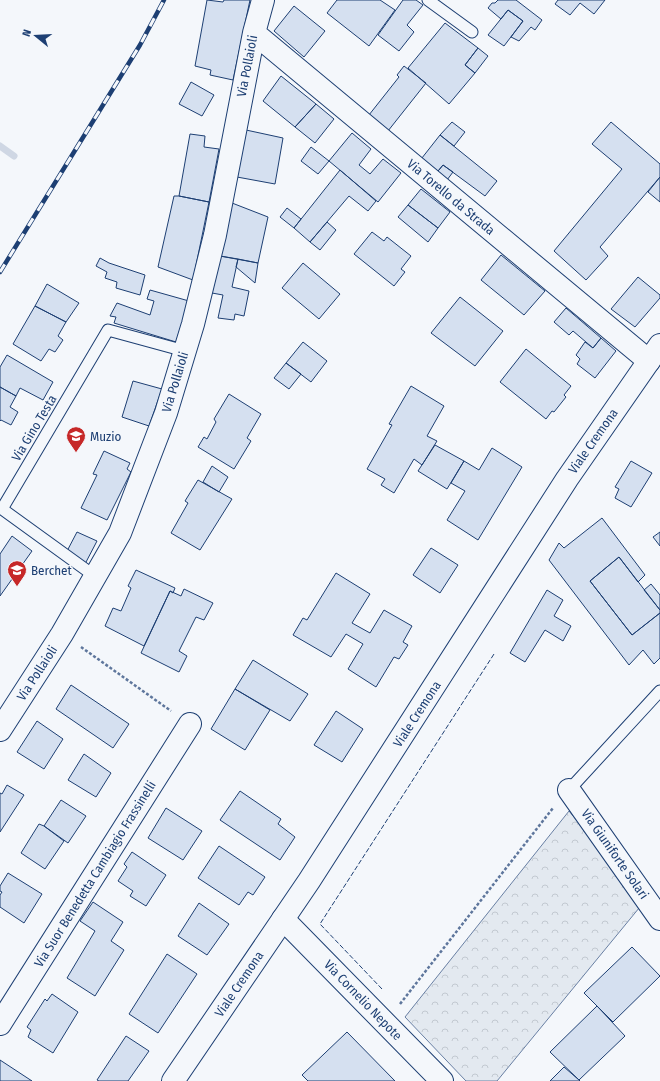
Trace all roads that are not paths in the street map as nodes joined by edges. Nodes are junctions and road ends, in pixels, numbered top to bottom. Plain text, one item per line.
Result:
1 (263, 0) edge
2 (428, 0) edge
3 (472, 32) dead end
4 (254, 33) junction
5 (185, 351) junction
6 (654, 353) edge
7 (96, 577) junction
8 (660, 691) edge
9 (190, 724) road end
10 (0, 730) edge
11 (569, 790) joint
12 (283, 919) junction
13 (660, 919) edge
14 (0, 1024) edge
15 (173, 1081) edge
16 (442, 1081) edge

1 - 4 street, Via Pollaioli
2 - 3 lane
4 - 5 street, Via Pollaioli
4 - 6 street, Via Torello da Strada
5 - 7 street, Via Pollaioli
5 - 7 lane, Via Gino Testa
6 - 12 street, Viale Cremona
7 - 10 street, Via Pollaioli
8 - 11 lane
9 - 14 street, Via Suor Benedetta Cambiagio Frassinelli
11 - 13 street, Via Giuniforte Solari
12 - 15 street, Viale Cremona
12 - 16 street, Via Cornelio Nepote

